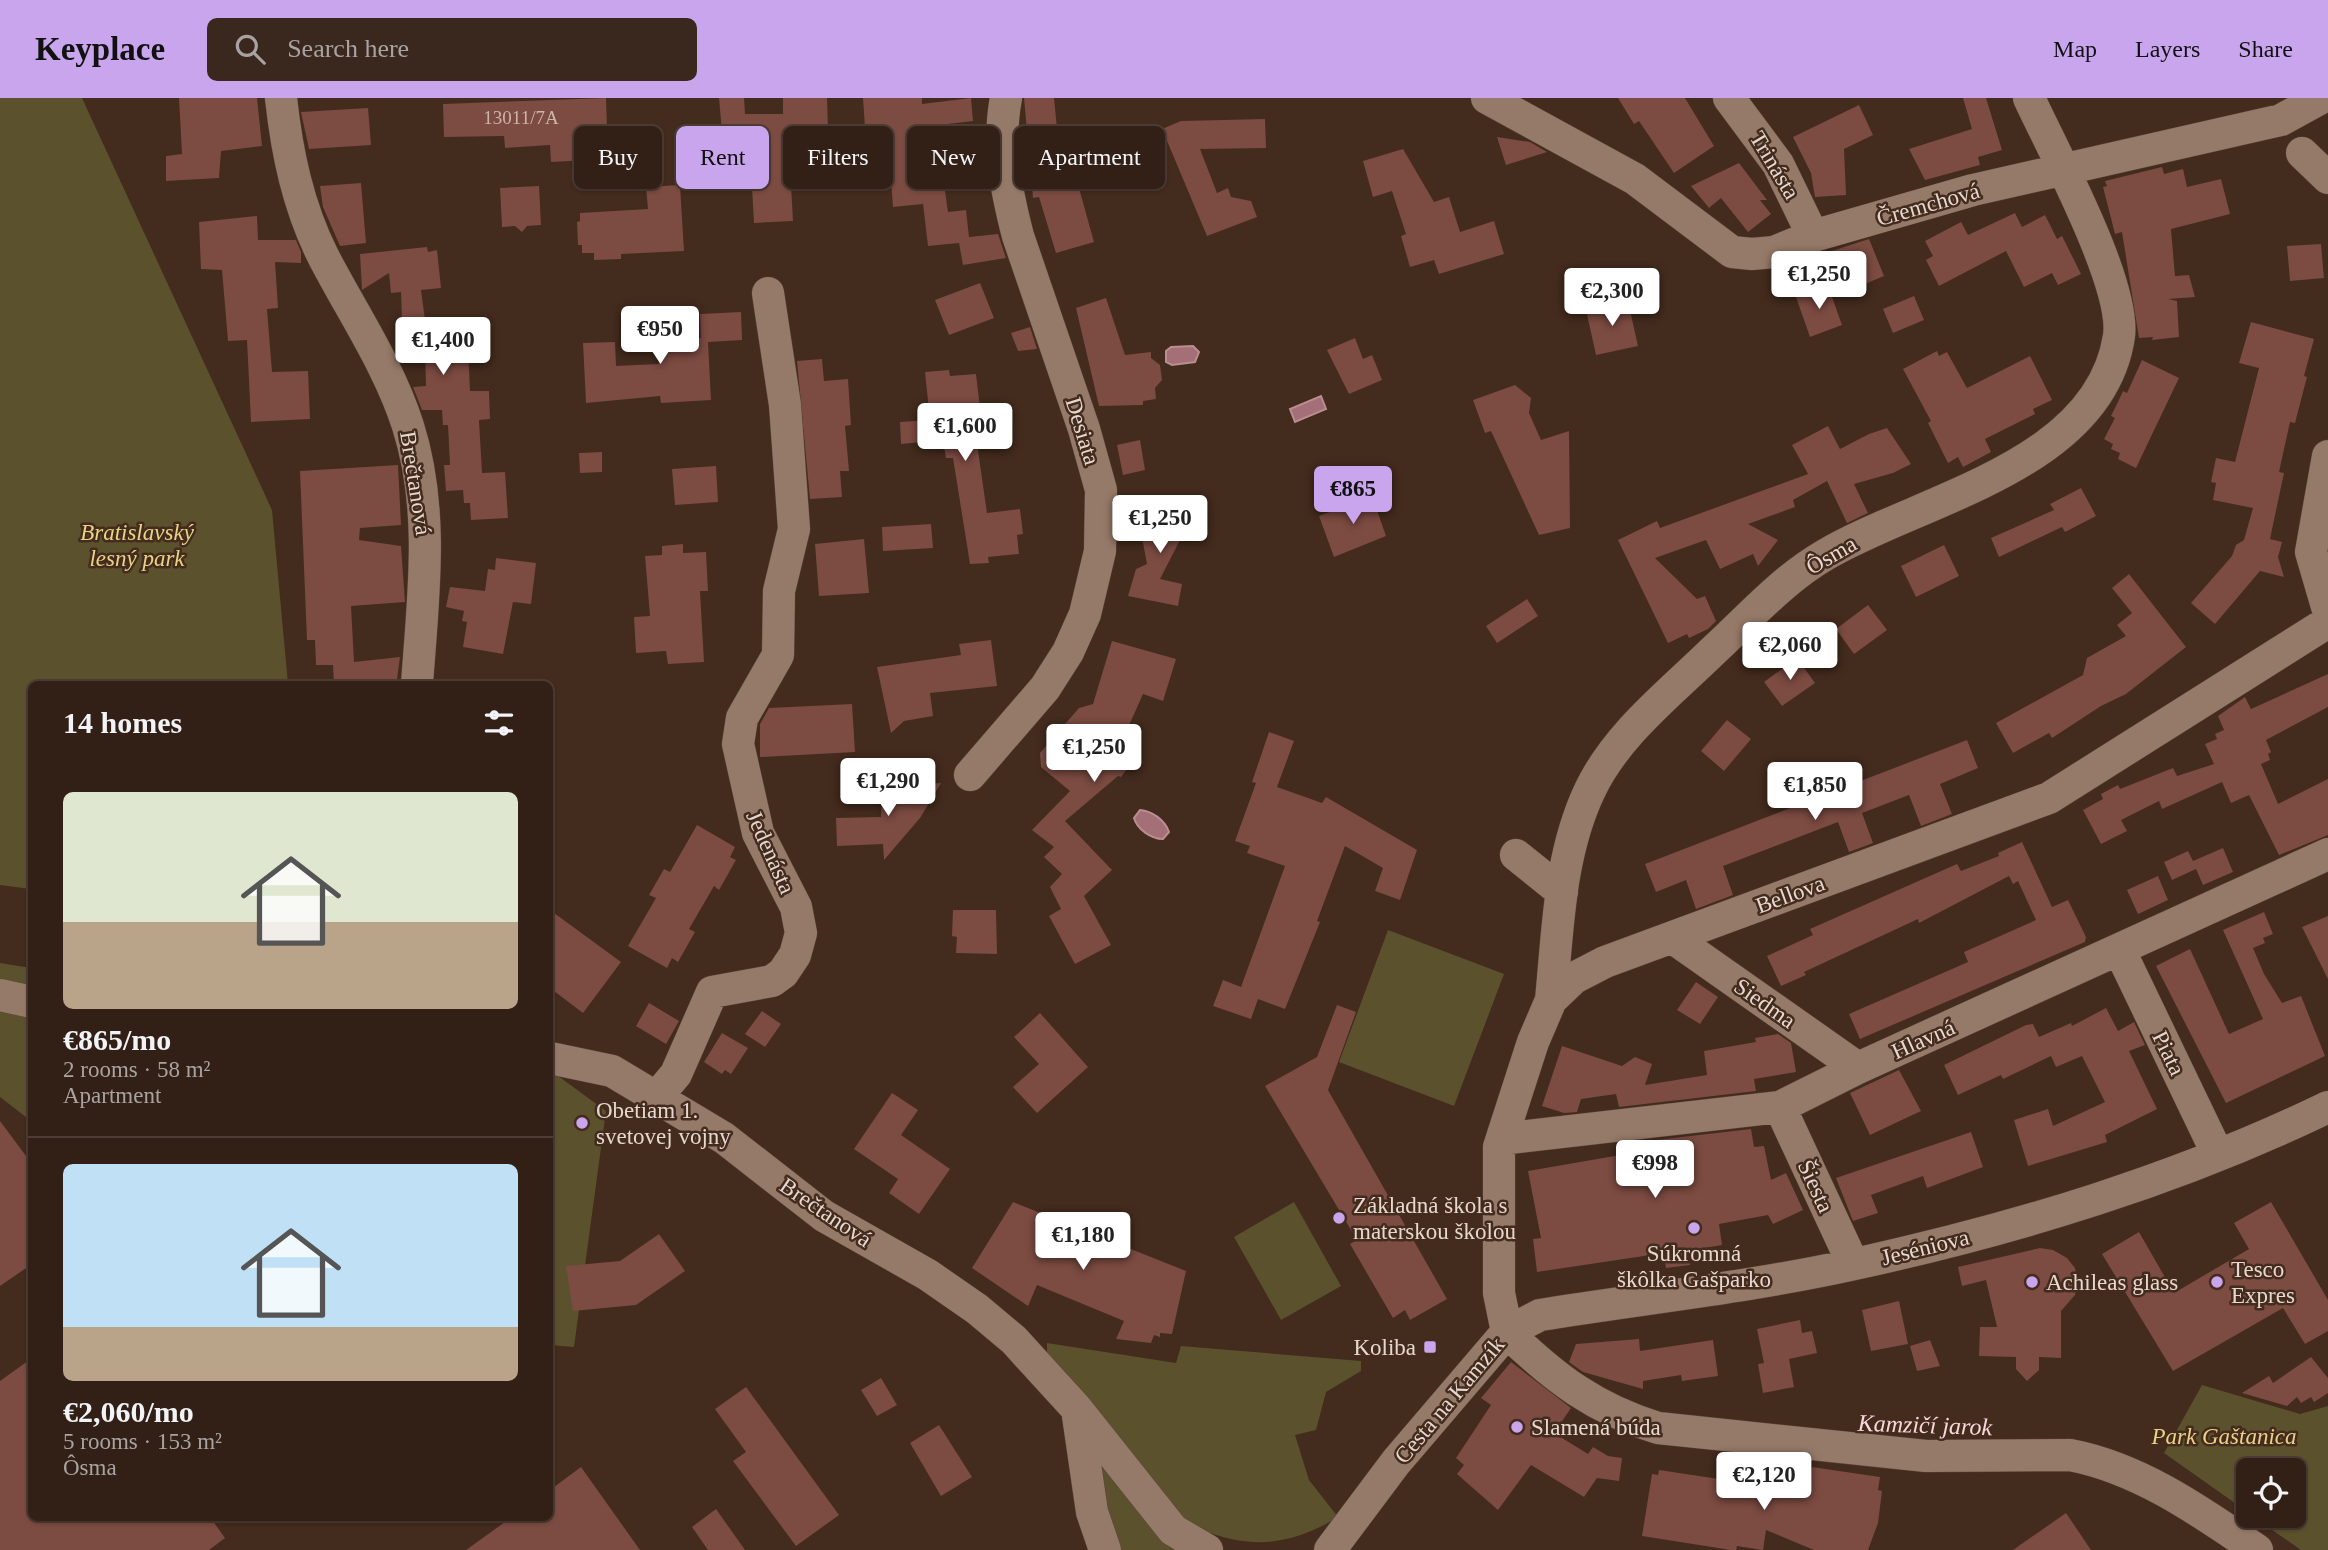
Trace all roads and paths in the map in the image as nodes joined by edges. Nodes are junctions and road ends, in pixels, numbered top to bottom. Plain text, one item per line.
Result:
1 (281, 98) edge
2 (1006, 98) edge
3 (1487, 98) edge
4 (1729, 98) edge
5 (2029, 98) edge
6 (2321, 98) edge
7 (2302, 153) dead end
8 (2062, 170) junction
9 (2328, 178) edge
10 (1813, 236) junction
11 (768, 293) dead end
12 (2328, 456) edge
13 (2328, 610) edge
14 (2328, 622) edge
15 (417, 681) edge
16 (970, 775) dead end
17 (2328, 854) edge
18 (1516, 855) dead end
19 (1563, 881) junction
20 (1673, 938) junction
21 (2120, 951) junction
22 (0, 995) edge
23 (1551, 1000) junction
24 (28, 1001) edge
25 (553, 1059) edge
26 (1858, 1068) junction
27 (656, 1098) junction
28 (1780, 1107) junction
29 (2328, 1107) edge
30 (1499, 1147) junction
31 (2218, 1155) junction
32 (1853, 1265) junction
33 (1507, 1332) junction
34 (1076, 1408) junction
35 (1333, 1546) edge
36 (1105, 1550) edge
37 (1207, 1550) edge
38 (1304, 1550) edge
39 (2257, 1550) edge

1 - 15 street, Brečtanová
2 - 16 street, Desiata
3 - 10 street, Čremchová
4 - 10 street, Trinásta
5 - 8 street, Ôsma
6 - 8 street, Čremchová
7 - 9 street
8 - 10 street, Čremchová
8 - 19 street, Ôsma
11 - 27 street, Jedenásta
12 - 13 street
14 - 20 street, Bellova
17 - 21 street, Hlavná
18 - 19 street
19 - 23 street, Ôsma
20 - 23 street, Bellova
20 - 26 street, Siedma
21 - 26 street, Hlavná
21 - 31 street, Piata
22 - 24 street
23 - 30 street, Bellova
25 - 27 street, Brečtanová
26 - 28 street, Hlavná
27 - 34 street, Brečtanová
28 - 30 street, Hlavná
28 - 32 street, Šiesta
29 - 31 street, Jeséniova
30 - 33 street, Bellova
31 - 32 street, Jeséniova
32 - 33 street, Jeséniova
33 - 35 street, Cesta na Kamzík
33 - 39 street, Cesta na Kamzík
34 - 36 street
34 - 37 street, Brečtanová
35 - 38 street

